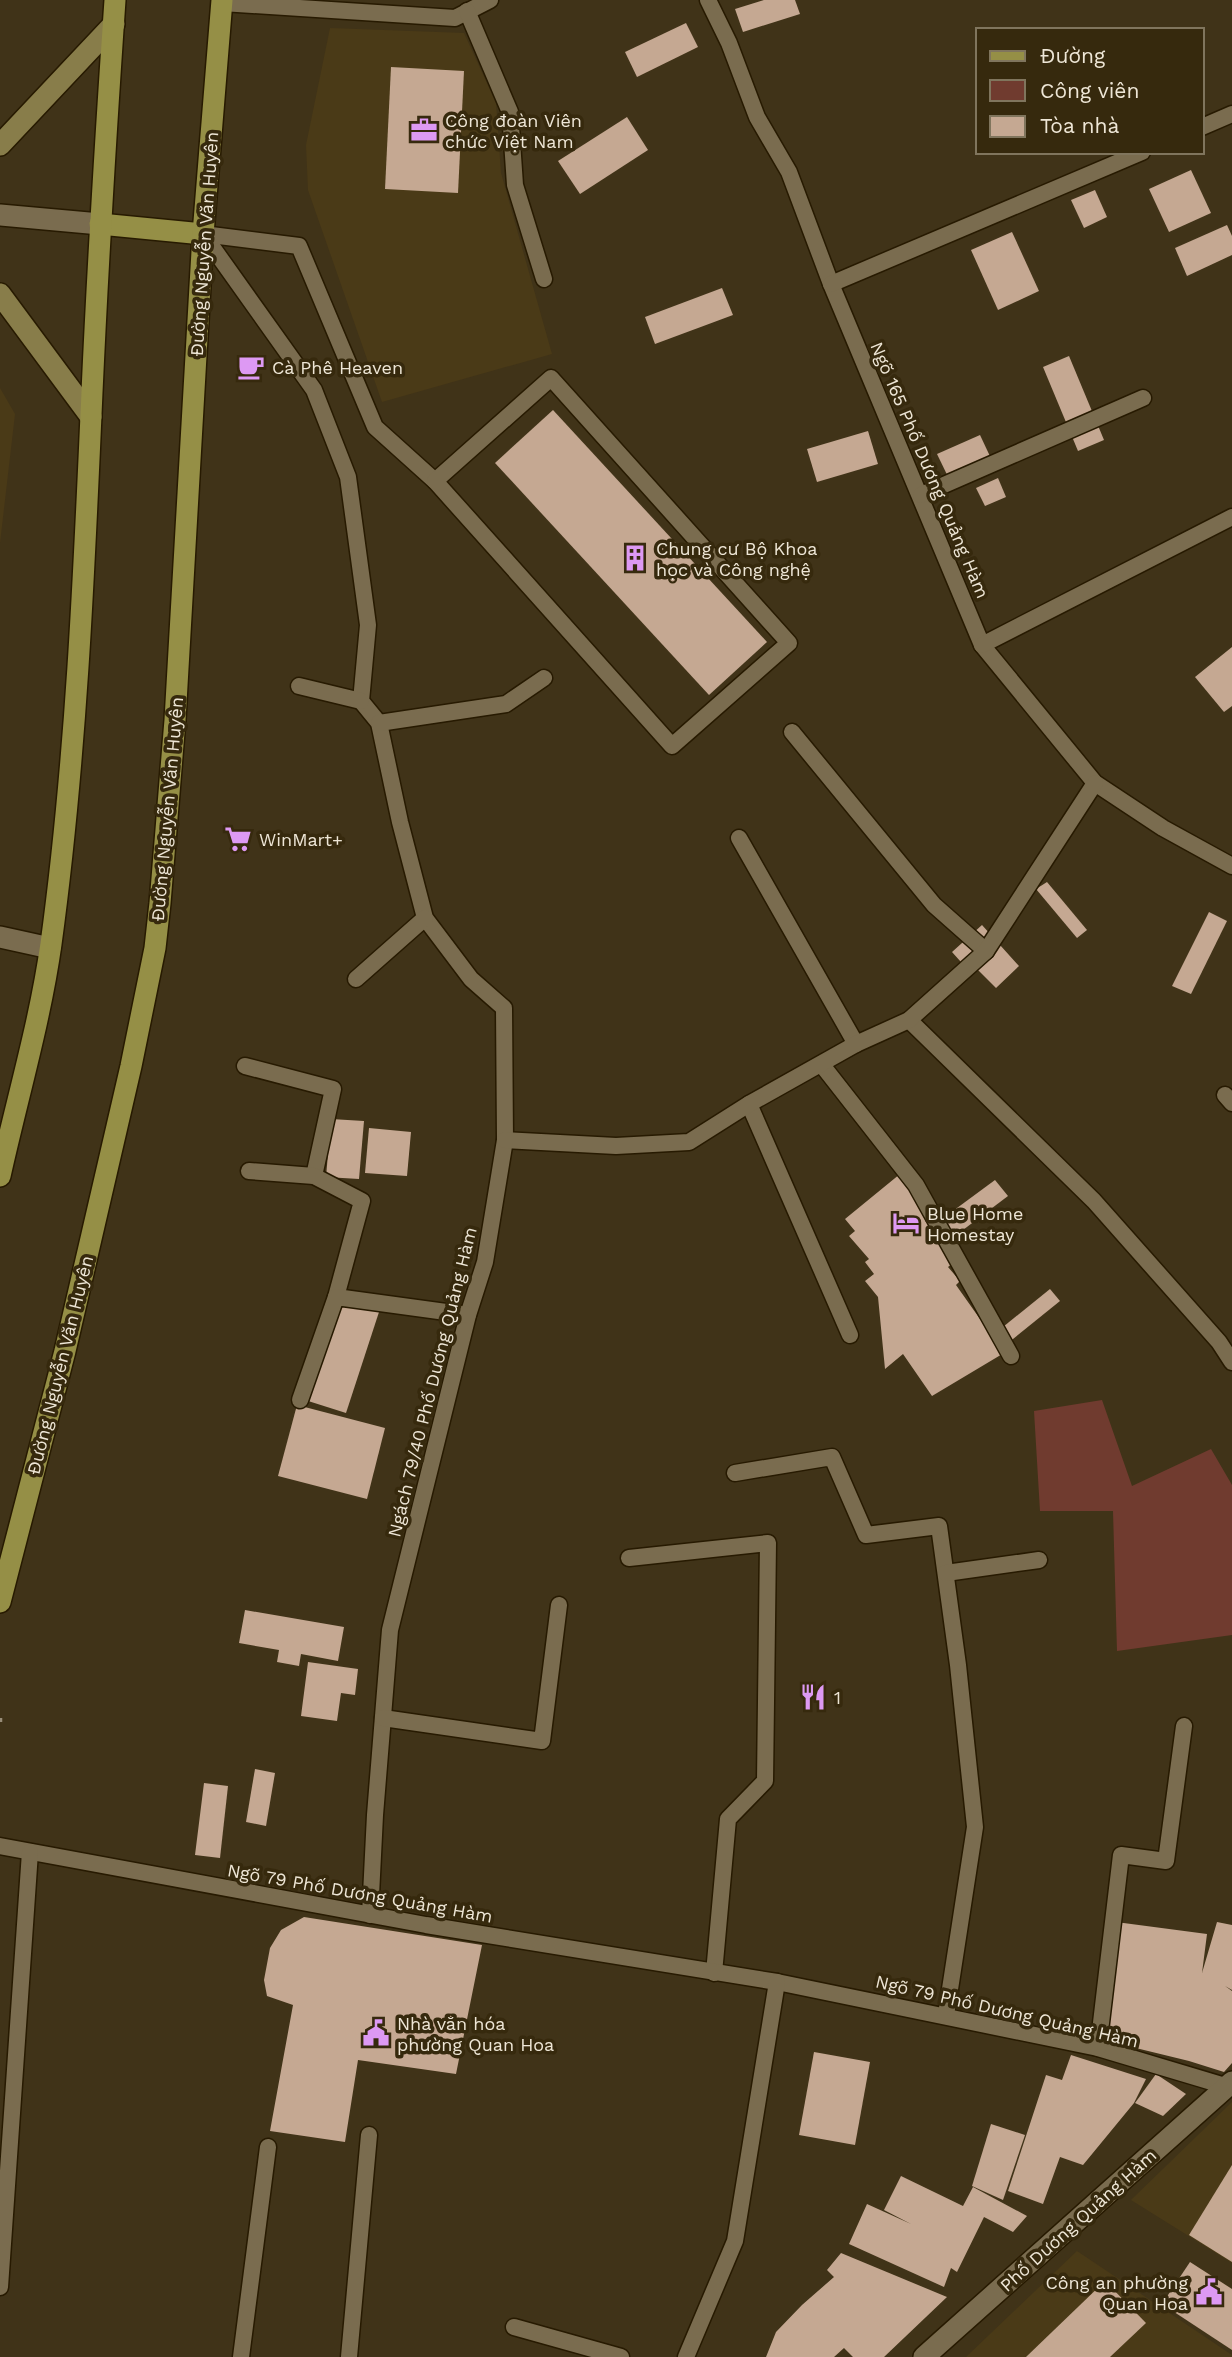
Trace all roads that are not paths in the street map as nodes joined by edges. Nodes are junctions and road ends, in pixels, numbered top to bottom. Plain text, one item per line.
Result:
1 (115, 0) edge
2 (491, 0) edge
3 (708, 0) edge
4 (222, 1) edge
5 (467, 11) junction
6 (114, 24) junction
7 (1232, 114) edge
8 (1204, 126) edge
9 (0, 145) edge
10 (1137, 154) edge
11 (0, 215) edge
12 (100, 224) junction
13 (202, 234) junction
14 (544, 279) dead end
15 (831, 285) junction
16 (0, 293) edge
17 (1143, 398) dead end
18 (91, 417) junction
19 (435, 481) junction
20 (921, 495) junction
21 (1232, 517) edge
22 (982, 645) junction
23 (544, 678) dead end
24 (299, 685) dead end
25 (361, 701) junction
26 (379, 723) junction
27 (792, 732) dead end
28 (1095, 783) junction
29 (739, 838) dead end
30 (1232, 866) edge
31 (425, 918) junction
32 (0, 937) edge
33 (50, 948) junction
34 (986, 951) junction
35 (355, 979) dead end
36 (909, 1020) junction
37 (856, 1044) junction
38 (822, 1065) junction
39 (245, 1066) dead end
40 (749, 1104) junction
41 (505, 1140) junction
42 (249, 1171) dead end
43 (0, 1176) edge
44 (314, 1176) junction
45 (336, 1297) junction
46 (468, 1315) junction
47 (850, 1335) dead end
48 (1012, 1356) dead end
49 (1232, 1362) edge
50 (300, 1400) dead end
51 (735, 1473) dead end
52 (629, 1558) dead end
53 (1039, 1560) dead end
54 (946, 1573) junction
55 (0, 1602) edge
56 (559, 1605) dead end
57 (383, 1718) junction
58 (1184, 1726) dead end
59 (0, 1846) edge
60 (30, 1852) junction
61 (370, 1915) junction
62 (714, 1973) junction
63 (777, 1982) junction
64 (946, 2015) junction
65 (1098, 2048) junction
66 (1231, 2085) edge
67 (369, 2135) dead end
68 (268, 2147) dead end
69 (0, 2287) edge
70 (514, 2327) dead end
71 (241, 2357) edge
72 (349, 2357) edge
73 (621, 2357) edge
74 (686, 2357) edge
75 (924, 2357) edge

1 - 6 main road
2 - 5 lane
3 - 15 lane, Ngõ 165 Phố Dương Quảng Hàm
4 - 5 lane
4 - 13 main road, Đường Nguyễn Văn Huyên
5 - 14 lane
6 - 9 street
6 - 12 main road
7 - 8 lane
10 - 15 lane
11 - 12 street
12 - 13 main road
12 - 18 main road
13 - 19 lane
13 - 25 lane
13 - 55 main road, Đường Nguyễn Văn Huyên
15 - 20 lane, Ngõ 165 Phố Dương Quảng Hàm
16 - 18 street
17 - 20 lane
18 - 33 main road
19 - 19 lane
20 - 22 lane, Ngõ 165 Phố Dương Quảng Hàm
21 - 22 lane
22 - 28 lane, Ngõ 165 Phố Dương Quảng Hàm
23 - 26 lane
24 - 25 lane
25 - 26 lane, Ngách 79/40 Phố Dương Quảng Hàm
26 - 31 lane, Ngách 79/40 Phố Dương Quảng Hàm
27 - 34 lane
28 - 30 lane, Ngõ 165 Phố Dương Quảng Hàm
28 - 34 lane
29 - 37 lane
31 - 35 lane
31 - 41 lane, Ngách 79/40 Phố Dương Quảng Hàm
32 - 33 street
33 - 43 main road
34 - 36 lane
36 - 37 lane
36 - 49 lane
37 - 38 lane
38 - 40 lane
38 - 48 lane
39 - 44 lane
40 - 41 lane
40 - 47 lane
41 - 46 lane, Ngách 79/40 Phố Dương Quảng Hàm
42 - 44 lane
44 - 45 lane
45 - 46 lane
45 - 50 lane
46 - 57 lane, Ngách 79/40 Phố Dương Quảng Hàm
51 - 54 lane
52 - 62 lane
53 - 54 lane
54 - 64 lane
56 - 57 lane
57 - 61 lane, Ngách 79/40 Phố Dương Quảng Hàm
58 - 65 lane
59 - 60 lane, Ngõ 79 Phố Dương Quảng Hàm
60 - 61 lane, Ngõ 79 Phố Dương Quảng Hàm
60 - 69 lane
61 - 62 lane, Ngõ 79 Phố Dương Quảng Hàm
62 - 63 lane, Ngõ 79 Phố Dương Quảng Hàm
63 - 64 lane, Ngõ 79 Phố Dương Quảng Hàm
63 - 74 lane
64 - 65 lane, Ngõ 79 Phố Dương Quảng Hàm
65 - 66 lane, Ngõ 79 Phố Dương Quảng Hàm
66 - 75 street, Phố Dương Quảng Hàm
67 - 72 lane
68 - 71 lane
70 - 73 lane

